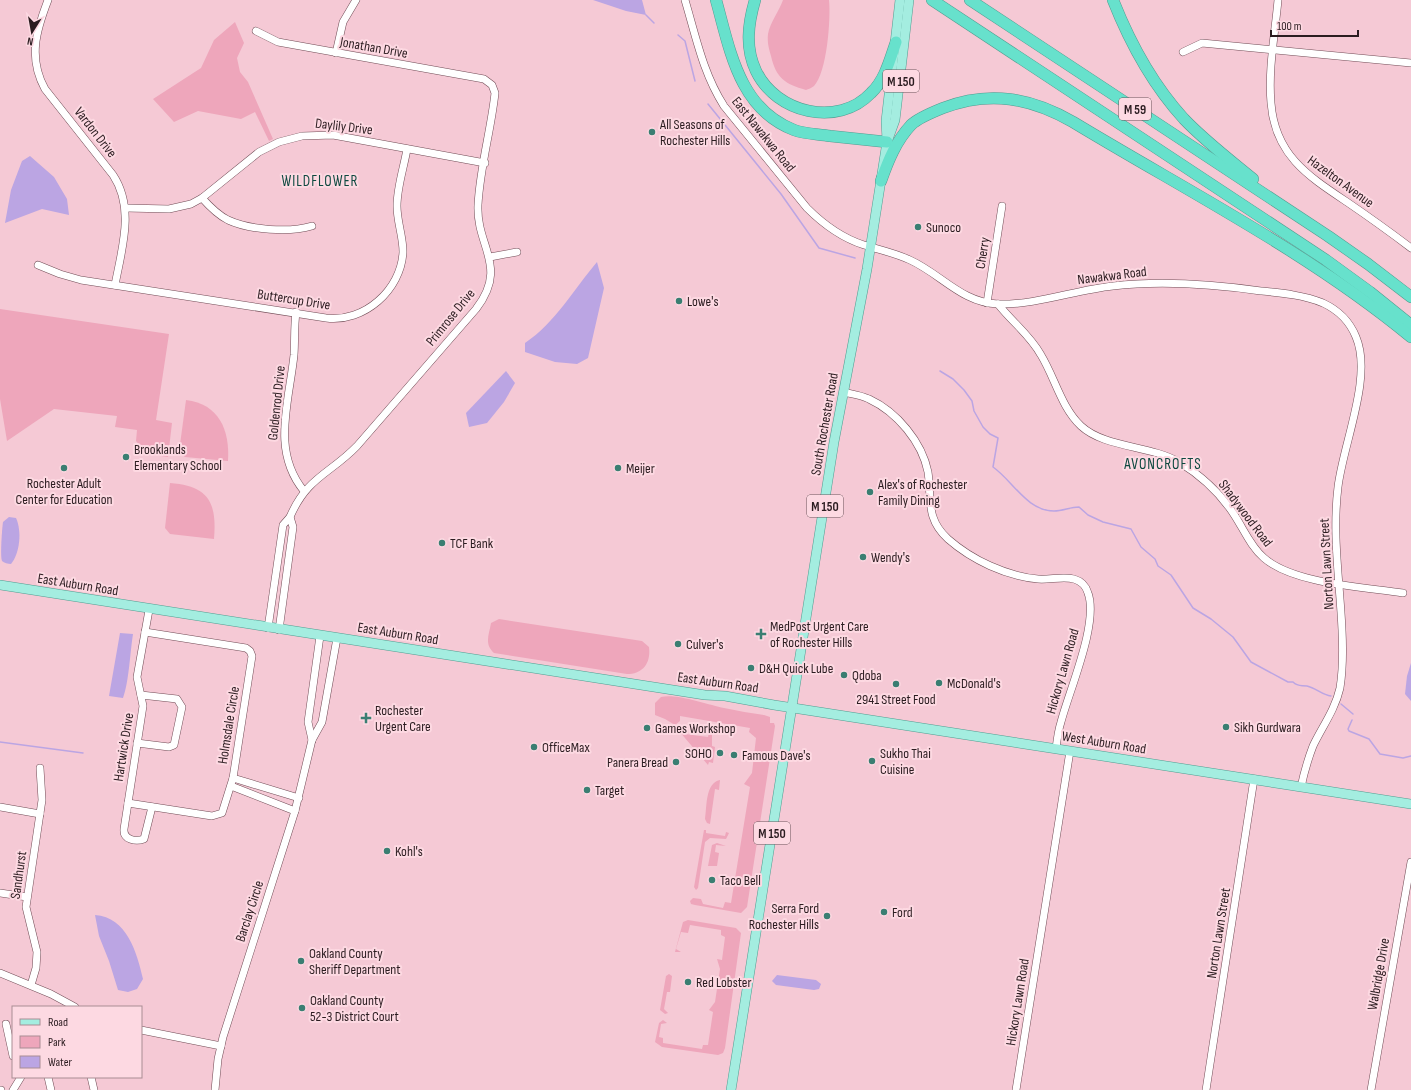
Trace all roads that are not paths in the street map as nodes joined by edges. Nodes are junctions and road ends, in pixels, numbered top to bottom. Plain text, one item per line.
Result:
1 (48, 0) edge
2 (356, 0) edge
3 (685, 0) edge
4 (716, 0) edge
5 (755, 0) edge
6 (900, 0) edge
7 (909, 0) edge
8 (932, 0) edge
9 (970, 0) edge
10 (1113, 0) edge
11 (1278, 0) edge
12 (256, 31) dead end
13 (896, 42) junction
14 (1273, 50) junction
15 (1183, 52) dead end
16 (336, 53) junction
17 (1411, 63) edge
18 (490, 82) joint
19 (887, 142) junction
20 (407, 149) junction
21 (485, 162) junction
22 (881, 181) junction
23 (202, 198) junction
24 (1002, 206) dead end
25 (126, 208) junction
26 (1300, 218) junction
27 (312, 226) dead end
28 (871, 247) junction
29 (1411, 248) edge
30 (517, 252) dead end
31 (490, 257) junction
32 (38, 265) dead end
33 (115, 285) junction
34 (1411, 297) edge
35 (987, 303) junction
36 (998, 304) junction
37 (296, 312) junction
38 (1411, 325) edge
39 (1356, 335) joint
40 (1411, 337) edge
41 (843, 392) junction
42 (304, 491) junction
43 (290, 517) junction
44 (278, 560) junction
45 (289, 562) junction
46 (1339, 584) junction
47 (0, 585) edge
48 (1403, 593) dead end
49 (149, 610) junction
50 (268, 628) junction
51 (280, 630) junction
52 (145, 632) junction
53 (320, 636) junction
54 (337, 638) junction
55 (313, 685) junction
56 (141, 695) junction
57 (325, 706) junction
58 (792, 708) junction
59 (312, 740) junction
60 (137, 743) junction
61 (1056, 749) junction
62 (1070, 751) junction
63 (40, 768) dead end
64 (233, 778) junction
65 (1254, 779) junction
66 (231, 786) junction
67 (1301, 787) junction
68 (299, 798) junction
69 (128, 803) junction
70 (1411, 804) edge
71 (152, 807) junction
72 (0, 808) edge
73 (295, 811) junction
74 (40, 814) junction
75 (1411, 862) edge
76 (0, 893) edge
77 (27, 897) junction
78 (0, 973) edge
79 (31, 985) junction
80 (73, 1006) edge
81 (6, 1024) dead end
82 (142, 1030) edge
83 (221, 1046) junction
84 (12, 1051) edge
85 (20, 1078) edge
86 (48, 1078) edge
87 (90, 1078) edge
88 (13, 1090) edge
89 (51, 1090) edge
90 (94, 1090) edge
91 (216, 1090) edge
92 (731, 1090) edge
93 (1016, 1090) edge
94 (1206, 1090) edge
95 (1371, 1090) edge

1 - 25 street, Vardon Drive
2 - 16 street
3 - 28 street, East Nawakwa Road
4 - 19 highway
5 - 13 highway
6 - 13 main road, South Rochester Road / M 150
7 - 19 main road, South Rochester Road / M 150
8 - 38 highway, M 59
9 - 26 highway, M 59
10 - 26 highway
11 - 14 street, Hazelton Avenue
12 - 16 street, Jonathan Drive
13 - 19 main road, South Rochester Road / M 150
14 - 15 street
14 - 17 street
14 - 29 street, Hazelton Avenue
16 - 18 street, Jonathan Drive
18 - 21 street, Primrose Drive
19 - 22 main road, South Rochester Road / M 150
20 - 21 street, Daylily Drive
20 - 23 street, Daylily Drive
20 - 37 street, Buttercup Drive
21 - 31 street, Primrose Drive
22 - 28 main road, South Rochester Road / M 150
22 - 40 highway
23 - 25 street, Daylily Drive
23 - 27 street
24 - 35 street, Cherry
25 - 33 street, Vardon Drive
26 - 34 highway, M 59
28 - 35 street, Nawakwa Road
28 - 41 main road, South Rochester Road / M 150
30 - 31 street
31 - 42 street, Primrose Drive
32 - 33 street, Buttercup Drive
33 - 37 street, Buttercup Drive
35 - 36 street, Nawakwa Road
36 - 39 street, Nawakwa Road
36 - 46 street, Shadywood Road
37 - 42 street, Goldenrod Drive
39 - 46 street, Norton Lawn Street
41 - 58 main road, South Rochester Road / M 150
41 - 61 street, Hickory Lawn Road
42 - 43 street, Primrose Drive
43 - 44 street, Primrose Drive
43 - 45 street
44 - 45 street
44 - 50 street, Primrose Drive
45 - 51 street
46 - 48 street, Shadywood Road
46 - 67 street, Norton Lawn Street
47 - 49 main road, East Auburn Road
49 - 50 main road, East Auburn Road
49 - 52 street, Hartwick Drive
50 - 51 main road, East Auburn Road
51 - 53 main road, East Auburn Road
52 - 56 street, Hartwick Drive
52 - 64 street, Holmsdale Circle
53 - 54 main road, East Auburn Road
53 - 55 street, Barclay Circle
54 - 57 street, Barclay Circle
54 - 58 main road, East Auburn Road
55 - 57 street, Barclay Circle
55 - 59 street, Barclay Circle
56 - 60 street, Hartwick Drive
56 - 60 street
57 - 59 street, Barclay Circle
58 - 61 main road, West Auburn Road
58 - 92 main road, South Rochester Road / M 150
59 - 68 street, Barclay Circle
60 - 69 street, Hartwick Drive
61 - 62 main road, West Auburn Road
62 - 65 main road, West Auburn Road
62 - 93 street, Hickory Lawn Road
63 - 74 street, Sandhurst
64 - 66 street, Holmsdale Circle
64 - 68 street
65 - 67 main road, West Auburn Road
65 - 94 street, Norton Lawn Street
66 - 71 street, Holmsdale Circle
66 - 73 street
67 - 70 main road, West Auburn Road
68 - 73 street, Barclay Circle
69 - 71 street, Holmsdale Circle
69 - 71 street, Hartwick Drive
72 - 74 street
73 - 83 street, Barclay Circle
74 - 77 street, Sandhurst
75 - 95 street, Walbridge Drive
76 - 77 street
77 - 79 street, Sandhurst
78 - 79 street
79 - 80 street
81 - 84 street
82 - 83 street
83 - 91 street, Barclay Circle
85 - 88 street
86 - 89 street
87 - 90 street

